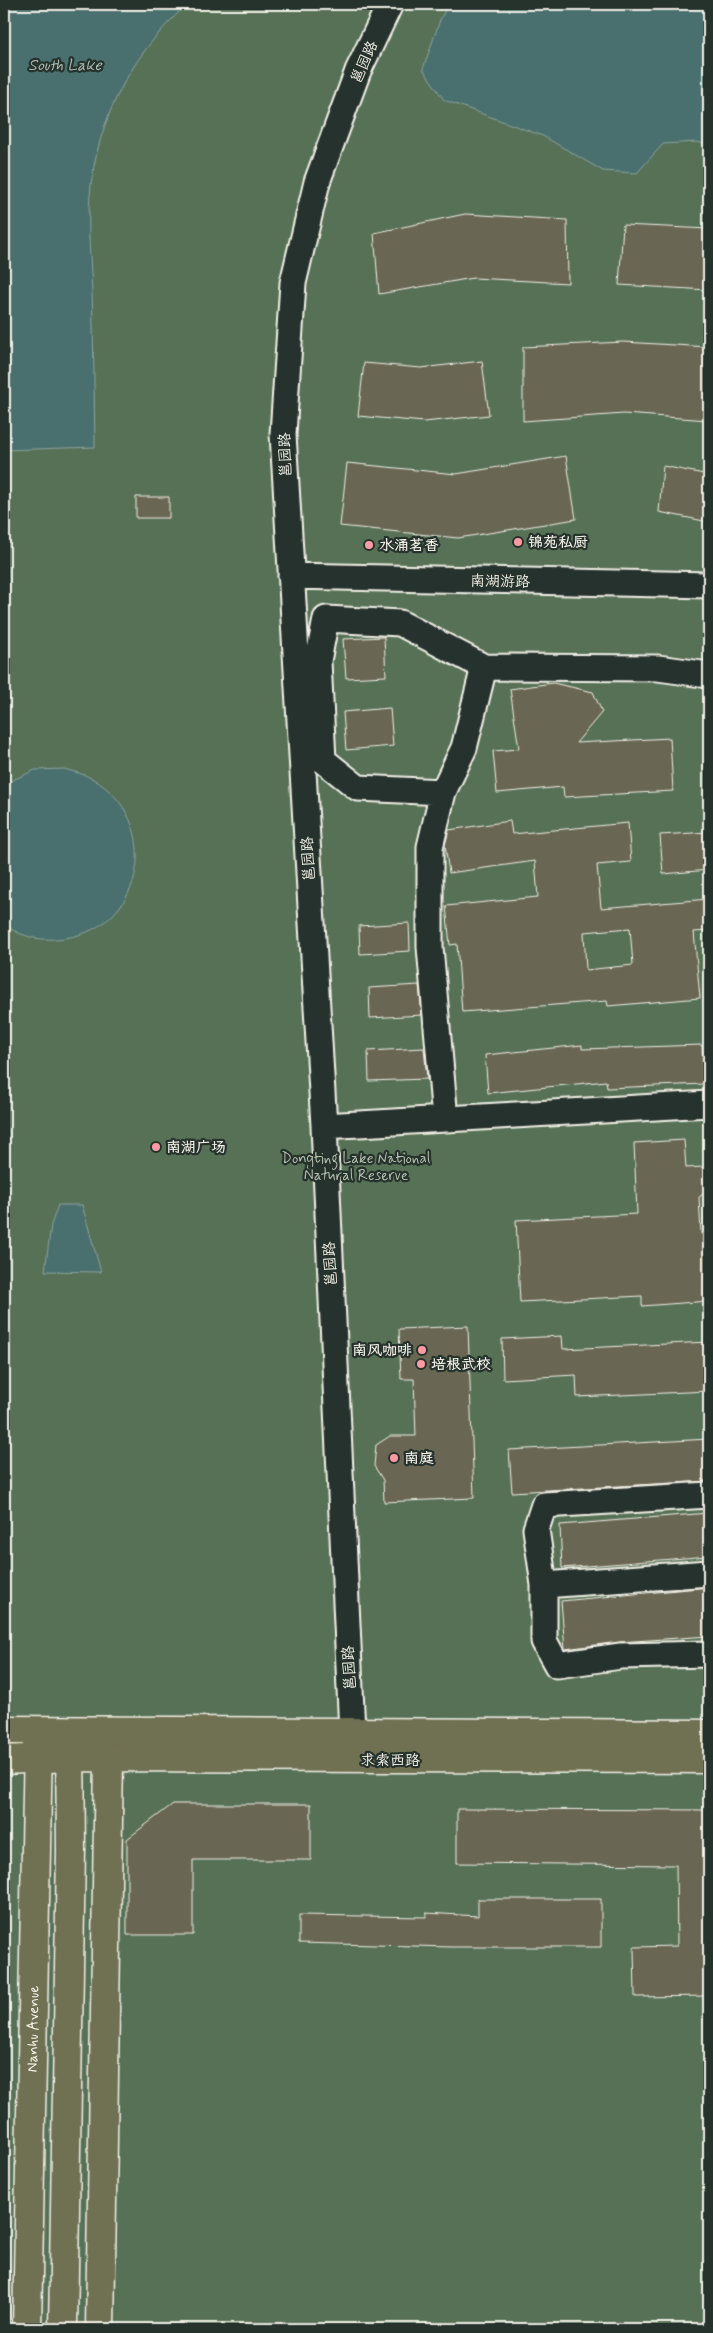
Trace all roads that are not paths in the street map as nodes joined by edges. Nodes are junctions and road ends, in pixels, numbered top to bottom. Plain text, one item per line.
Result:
1 (390, 4) edge
2 (291, 576) junction
3 (709, 585) edge
4 (484, 667) junction
5 (709, 675) edge
6 (443, 792) junction
7 (709, 1104) edge
8 (445, 1119) junction
9 (324, 1126) junction
10 (709, 1495) edge
11 (709, 1573) edge
12 (544, 1585) junction
13 (709, 1654) edge
14 (38, 1729) junction
15 (4, 1730) edge
16 (70, 1730) junction
17 (352, 1732) junction
18 (709, 1734) edge
19 (70, 1757) junction
20 (109, 1758) junction
21 (38, 1759) junction
22 (709, 1759) edge
23 (4, 1760) edge
24 (102, 2248) junction
25 (27, 2329) edge
26 (63, 2329) edge
27 (66, 2329) edge
28 (100, 2329) edge

1 - 2 street, 邕园路
2 - 3 street, 南湖游路
2 - 9 street, 邕园路
4 - 5 street
4 - 6 street
4 - 6 street
6 - 8 street
7 - 8 street
8 - 9 street
9 - 17 street, 邕园路
10 - 12 street
11 - 12 street
12 - 13 street
14 - 15 main road, 求索西路
14 - 16 main road, 求索西路
14 - 21 main road, Nanhu Avenue
16 - 17 main road, 求索西路
16 - 19 main road
17 - 18 main road, 求索西路
19 - 20 main road, 求索西路
19 - 21 main road, 求索西路
19 - 26 main road
20 - 22 main road, 求索西路
20 - 24 main road
21 - 23 main road, 求索西路
21 - 25 main road, Nanhu Avenue
24 - 27 main road
24 - 28 main road

